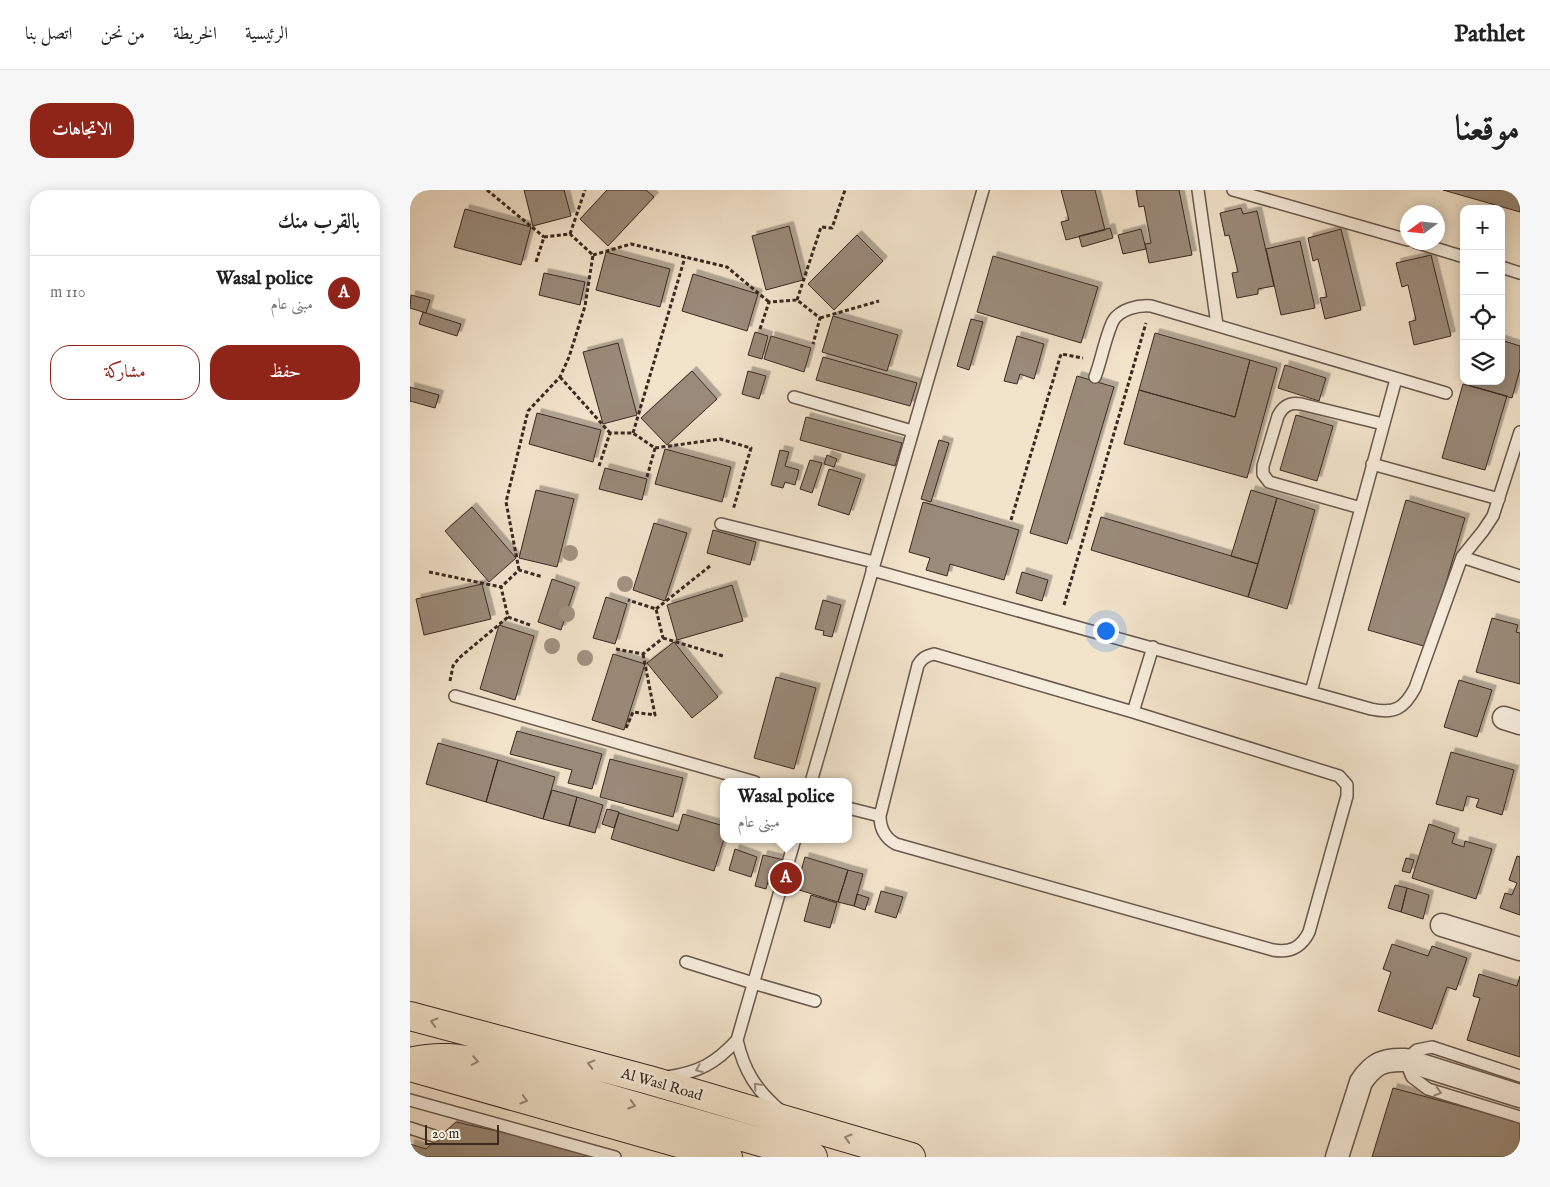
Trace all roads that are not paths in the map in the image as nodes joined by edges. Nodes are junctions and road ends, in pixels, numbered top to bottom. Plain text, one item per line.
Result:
1 (983, 190) edge
2 (1198, 190) edge
3 (1233, 190) edge
4 (1400, 238) edge
5 (1441, 250) edge
6 (1460, 256) edge
7 (1505, 268) edge
8 (1520, 273) edge
9 (1217, 325) junction
10 (1095, 377) dead end
11 (1396, 379) junction
12 (1446, 393) dead end
13 (794, 398) dead end
14 (1383, 424) junction
15 (912, 431) junction
16 (1520, 432) edge
17 (1372, 464) junction
18 (1499, 499) junction
19 (1361, 508) junction
20 (725, 524) road end
21 (1462, 557) junction
22 (873, 566) junction
23 (1520, 576) edge
24 (1152, 647) junction
25 (1311, 692) junction
26 (455, 696) road end
27 (1133, 712) junction
28 (741, 778) edge
29 (812, 778) edge
30 (852, 809) edge
31 (880, 816) junction
32 (793, 843) edge
33 (1442, 925) dead end
34 (1520, 949) edge
35 (686, 962) dead end
36 (753, 983) junction
37 (815, 1000) dead end
38 (410, 1016) edge
39 (737, 1040) junction
40 (1405, 1060) junction
41 (410, 1062) edge
42 (410, 1067) edge
43 (1520, 1076) edge
44 (649, 1080) junction
45 (1520, 1096) edge
46 (410, 1100) edge
47 (1520, 1116) edge
48 (792, 1120) junction
49 (410, 1128) edge
50 (434, 1136) dead end
51 (898, 1155) edge
52 (615, 1157) edge
53 (728, 1157) edge
54 (814, 1157) edge
55 (1337, 1157) edge

1 - 15 lane
2 - 9 lane
3 - 4 lane
5 - 6 lane
7 - 8 lane
9 - 10 lane
9 - 11 lane
11 - 12 lane
11 - 14 lane
13 - 15 lane
14 - 17 lane
14 - 19 lane
15 - 22 lane
16 - 18 lane
17 - 18 lane
17 - 19 lane
18 - 21 lane
19 - 25 lane
20 - 22 lane
21 - 23 lane
21 - 25 lane
22 - 24 lane
22 - 29 lane
24 - 25 lane
24 - 27 lane
26 - 28 lane
27 - 31 lane
27 - 31 lane
30 - 31 lane
32 - 36 lane
33 - 34 street
35 - 36 lane
36 - 37 lane
36 - 39 lane
44 -> 38 main road, Al Wasl Road
39 -> 44 lane
48 -> 39 lane
40 - 43 lane
40 - 45 street
40 -> 47 lane
40 - 55 street
41 -> 54 main road
42 -> 53 main road
44 - 48 main road, Al Wasl Road
46 - 52 lane
51 -> 48 main road, Al Wasl Road
49 - 50 lane

